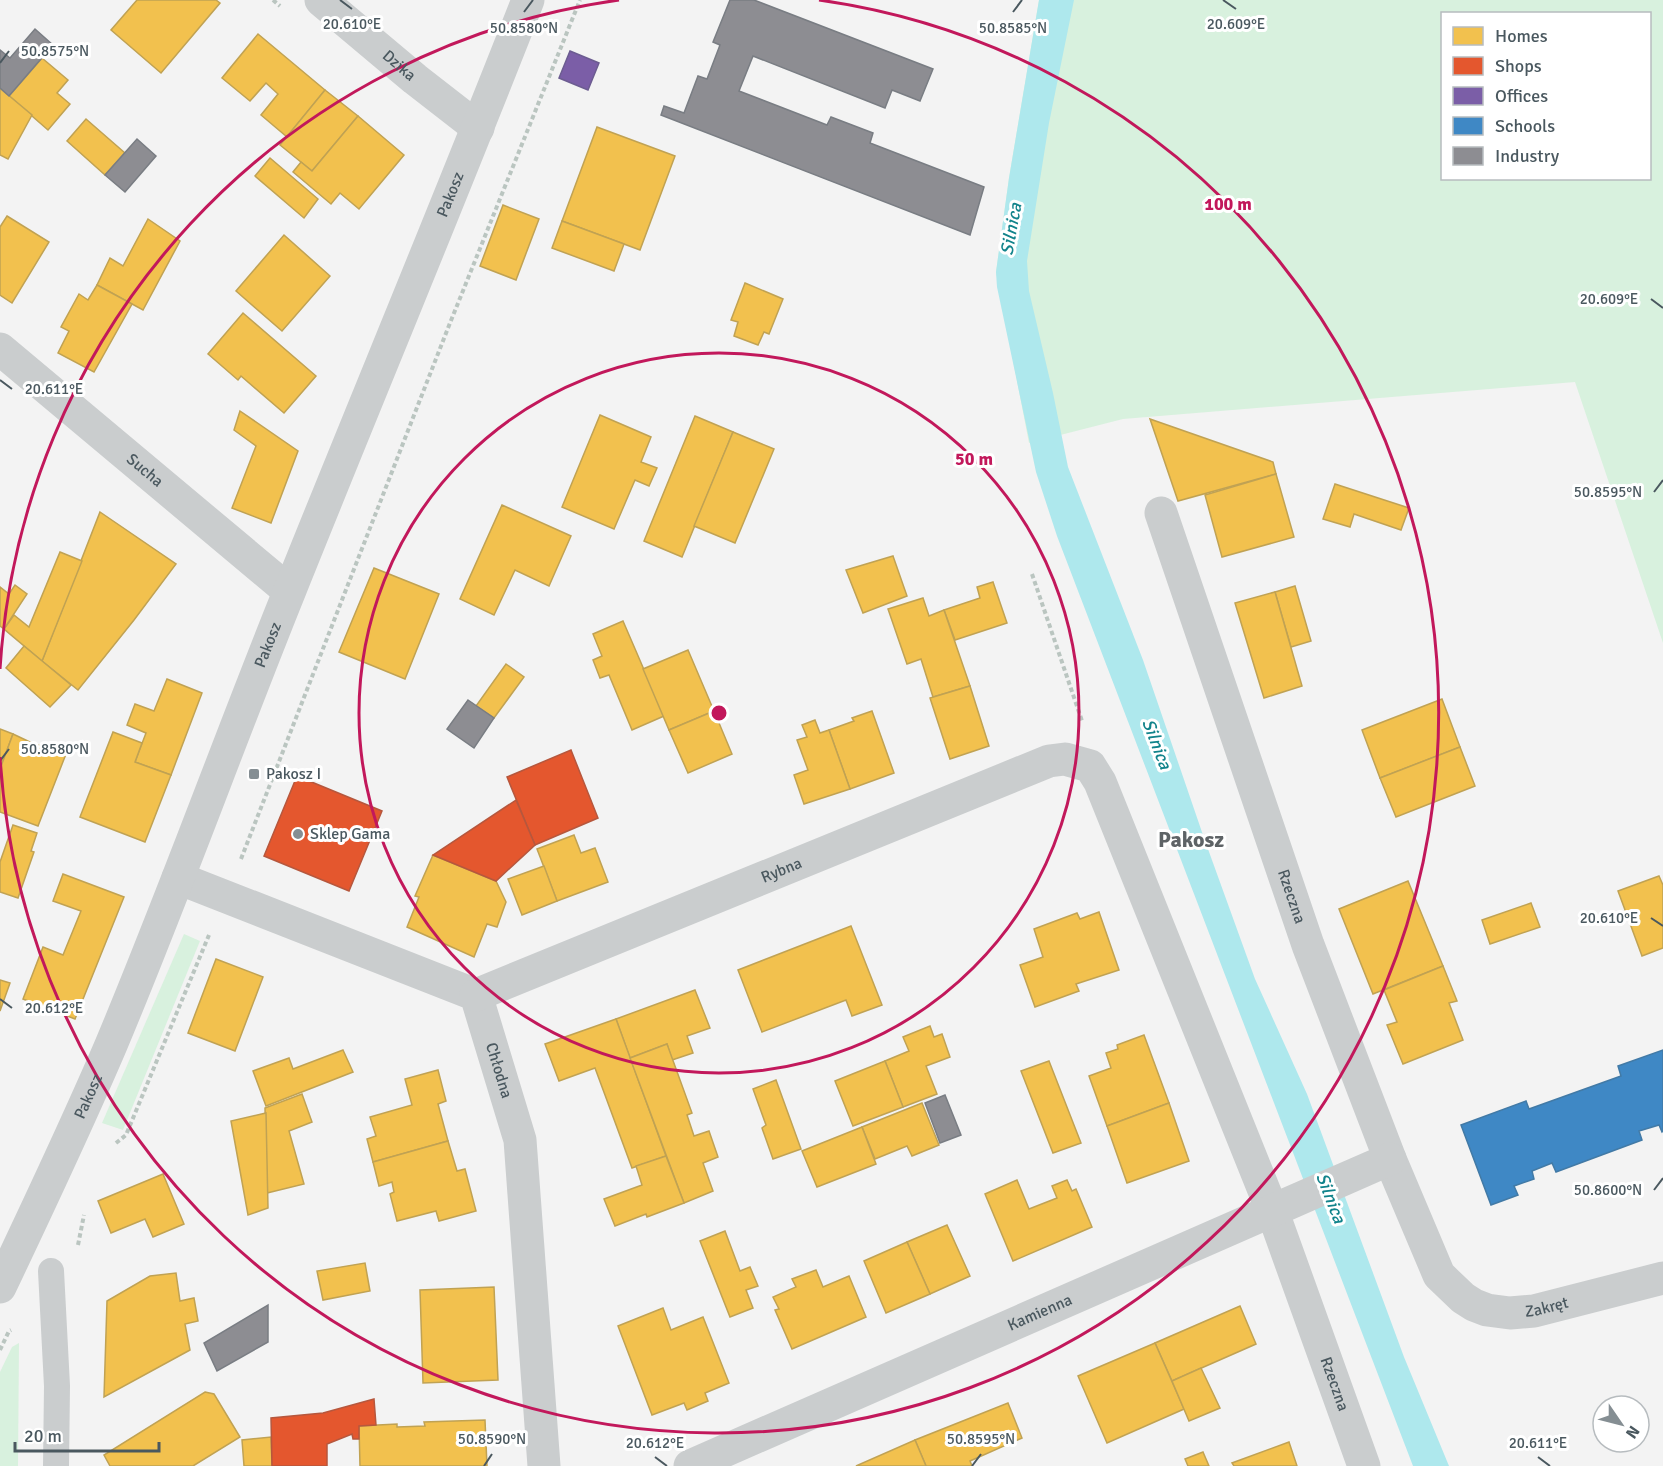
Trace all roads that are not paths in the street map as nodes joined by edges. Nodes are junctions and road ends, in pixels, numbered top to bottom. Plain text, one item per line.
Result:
1 (321, 0) edge
2 (528, 0) edge
3 (478, 128) junction
4 (0, 349) edge
5 (1161, 513) dead end
6 (289, 591) junction
7 (1090, 766) joint
8 (178, 878) junction
9 (476, 995) junction
10 (1390, 1159) junction
11 (1283, 1205) junction
12 (51, 1271) dead end
13 (1439, 1275) joint
14 (1663, 1278) edge
15 (0, 1287) edge
16 (56, 1466) edge
17 (544, 1466) edge
18 (690, 1466) edge
19 (1364, 1466) edge

1 - 3 street, Dzika
2 - 3 street, Pakosz
3 - 6 street, Pakosz
4 - 6 street, Sucha
5 - 10 street, Rzeczna
6 - 8 street, Pakosz
7 - 9 street, Rybna
7 - 11 street, Rzeczna
8 - 9 street
8 - 15 street, Pakosz
9 - 17 street, Chłodna
10 - 11 street, Kamienna
10 - 13 street, Rzeczna
11 - 18 street, Kamienna
11 - 19 street, Rzeczna
12 - 16 lane
13 - 14 street, Zakręt

